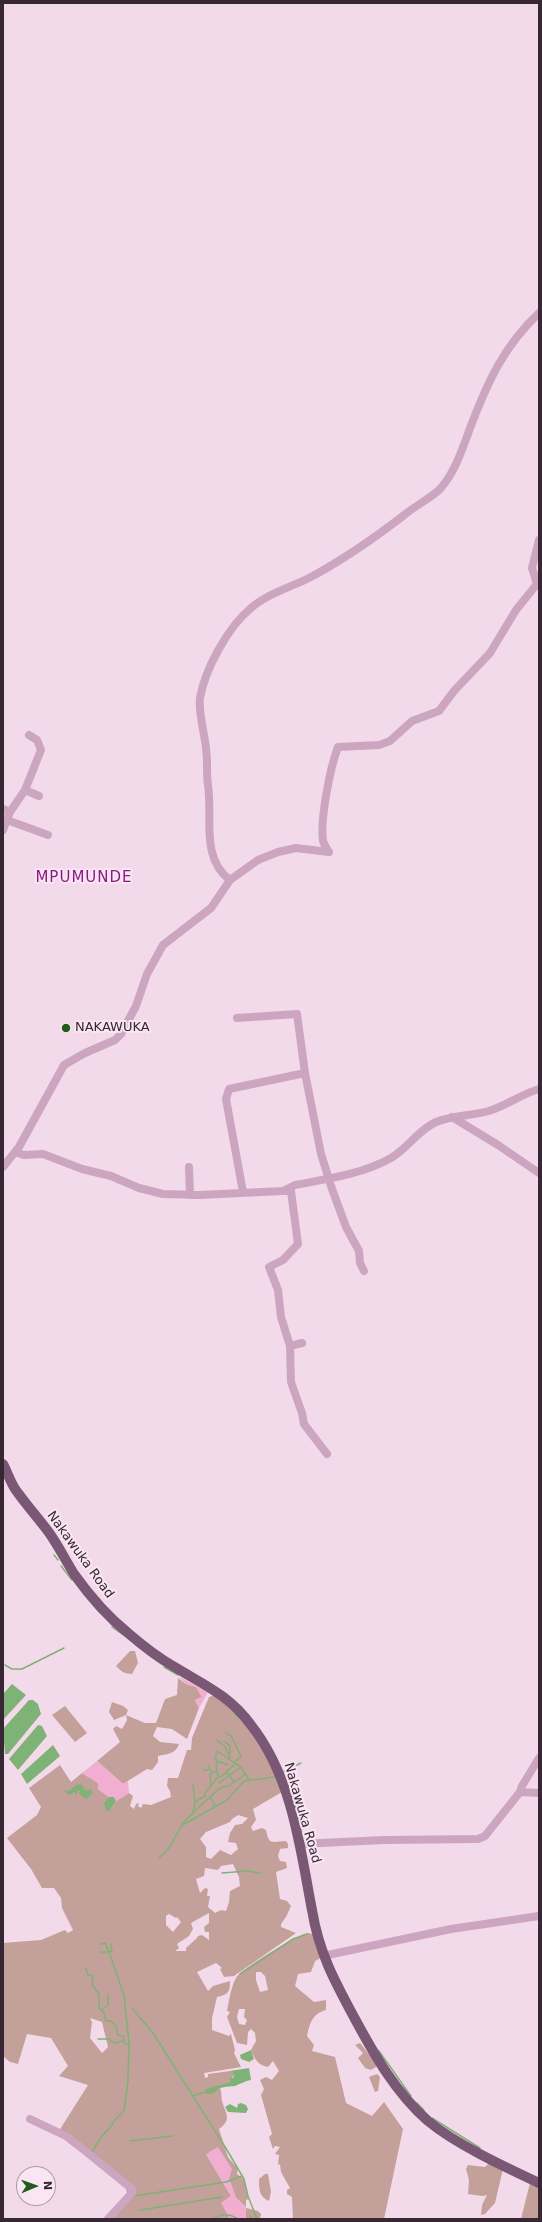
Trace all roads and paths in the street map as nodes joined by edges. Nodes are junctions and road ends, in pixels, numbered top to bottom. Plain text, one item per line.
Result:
1 (539, 312) edge
2 (539, 540) edge
3 (538, 581) edge
4 (29, 735) dead end
5 (25, 790) junction
6 (39, 796) dead end
7 (7, 814) edge
8 (3, 830) edge
9 (48, 834) dead end
10 (230, 880) junction
11 (237, 1018) dead end
12 (305, 1073) junction
13 (539, 1089) edge
14 (452, 1117) junction
15 (15, 1152) junction
16 (3, 1167) edge
17 (189, 1167) dead end
18 (539, 1173) edge
19 (329, 1178) junction
20 (283, 1191) junction
21 (243, 1192) junction
22 (190, 1195) junction
23 (364, 1271) dead end
24 (302, 1343) dead end
25 (290, 1346) junction
26 (327, 1454) dead end
27 (3, 1464) edge
28 (539, 1758) edge
29 (520, 1792) junction
30 (539, 1793) edge
31 (300, 1844) junction
32 (539, 1916) edge
33 (323, 1956) junction
34 (30, 2119) dead end
35 (539, 2183) edge
36 (108, 2219) edge

1 - 10 street
2 - 3 street
3 - 10 street
4 - 5 street
5 - 6 street
5 - 7 street
7 - 8 street
7 - 9 street
10 - 15 street
11 - 12 street
12 - 19 street
12 - 21 street
13 - 14 street
14 - 18 street
14 - 19 street
15 - 16 street
15 - 22 street
17 - 22 street
19 - 20 street
19 - 23 street
20 - 21 street
20 - 25 street
21 - 22 street
24 - 25 street
25 - 26 street
27 - 31 main road, Nakawuka Road
28 - 29 street
29 - 30 street
29 - 31 street
31 - 33 main road, Nakawuka Road
32 - 33 street
33 - 35 main road, Nakawuka Road
34 - 36 street

